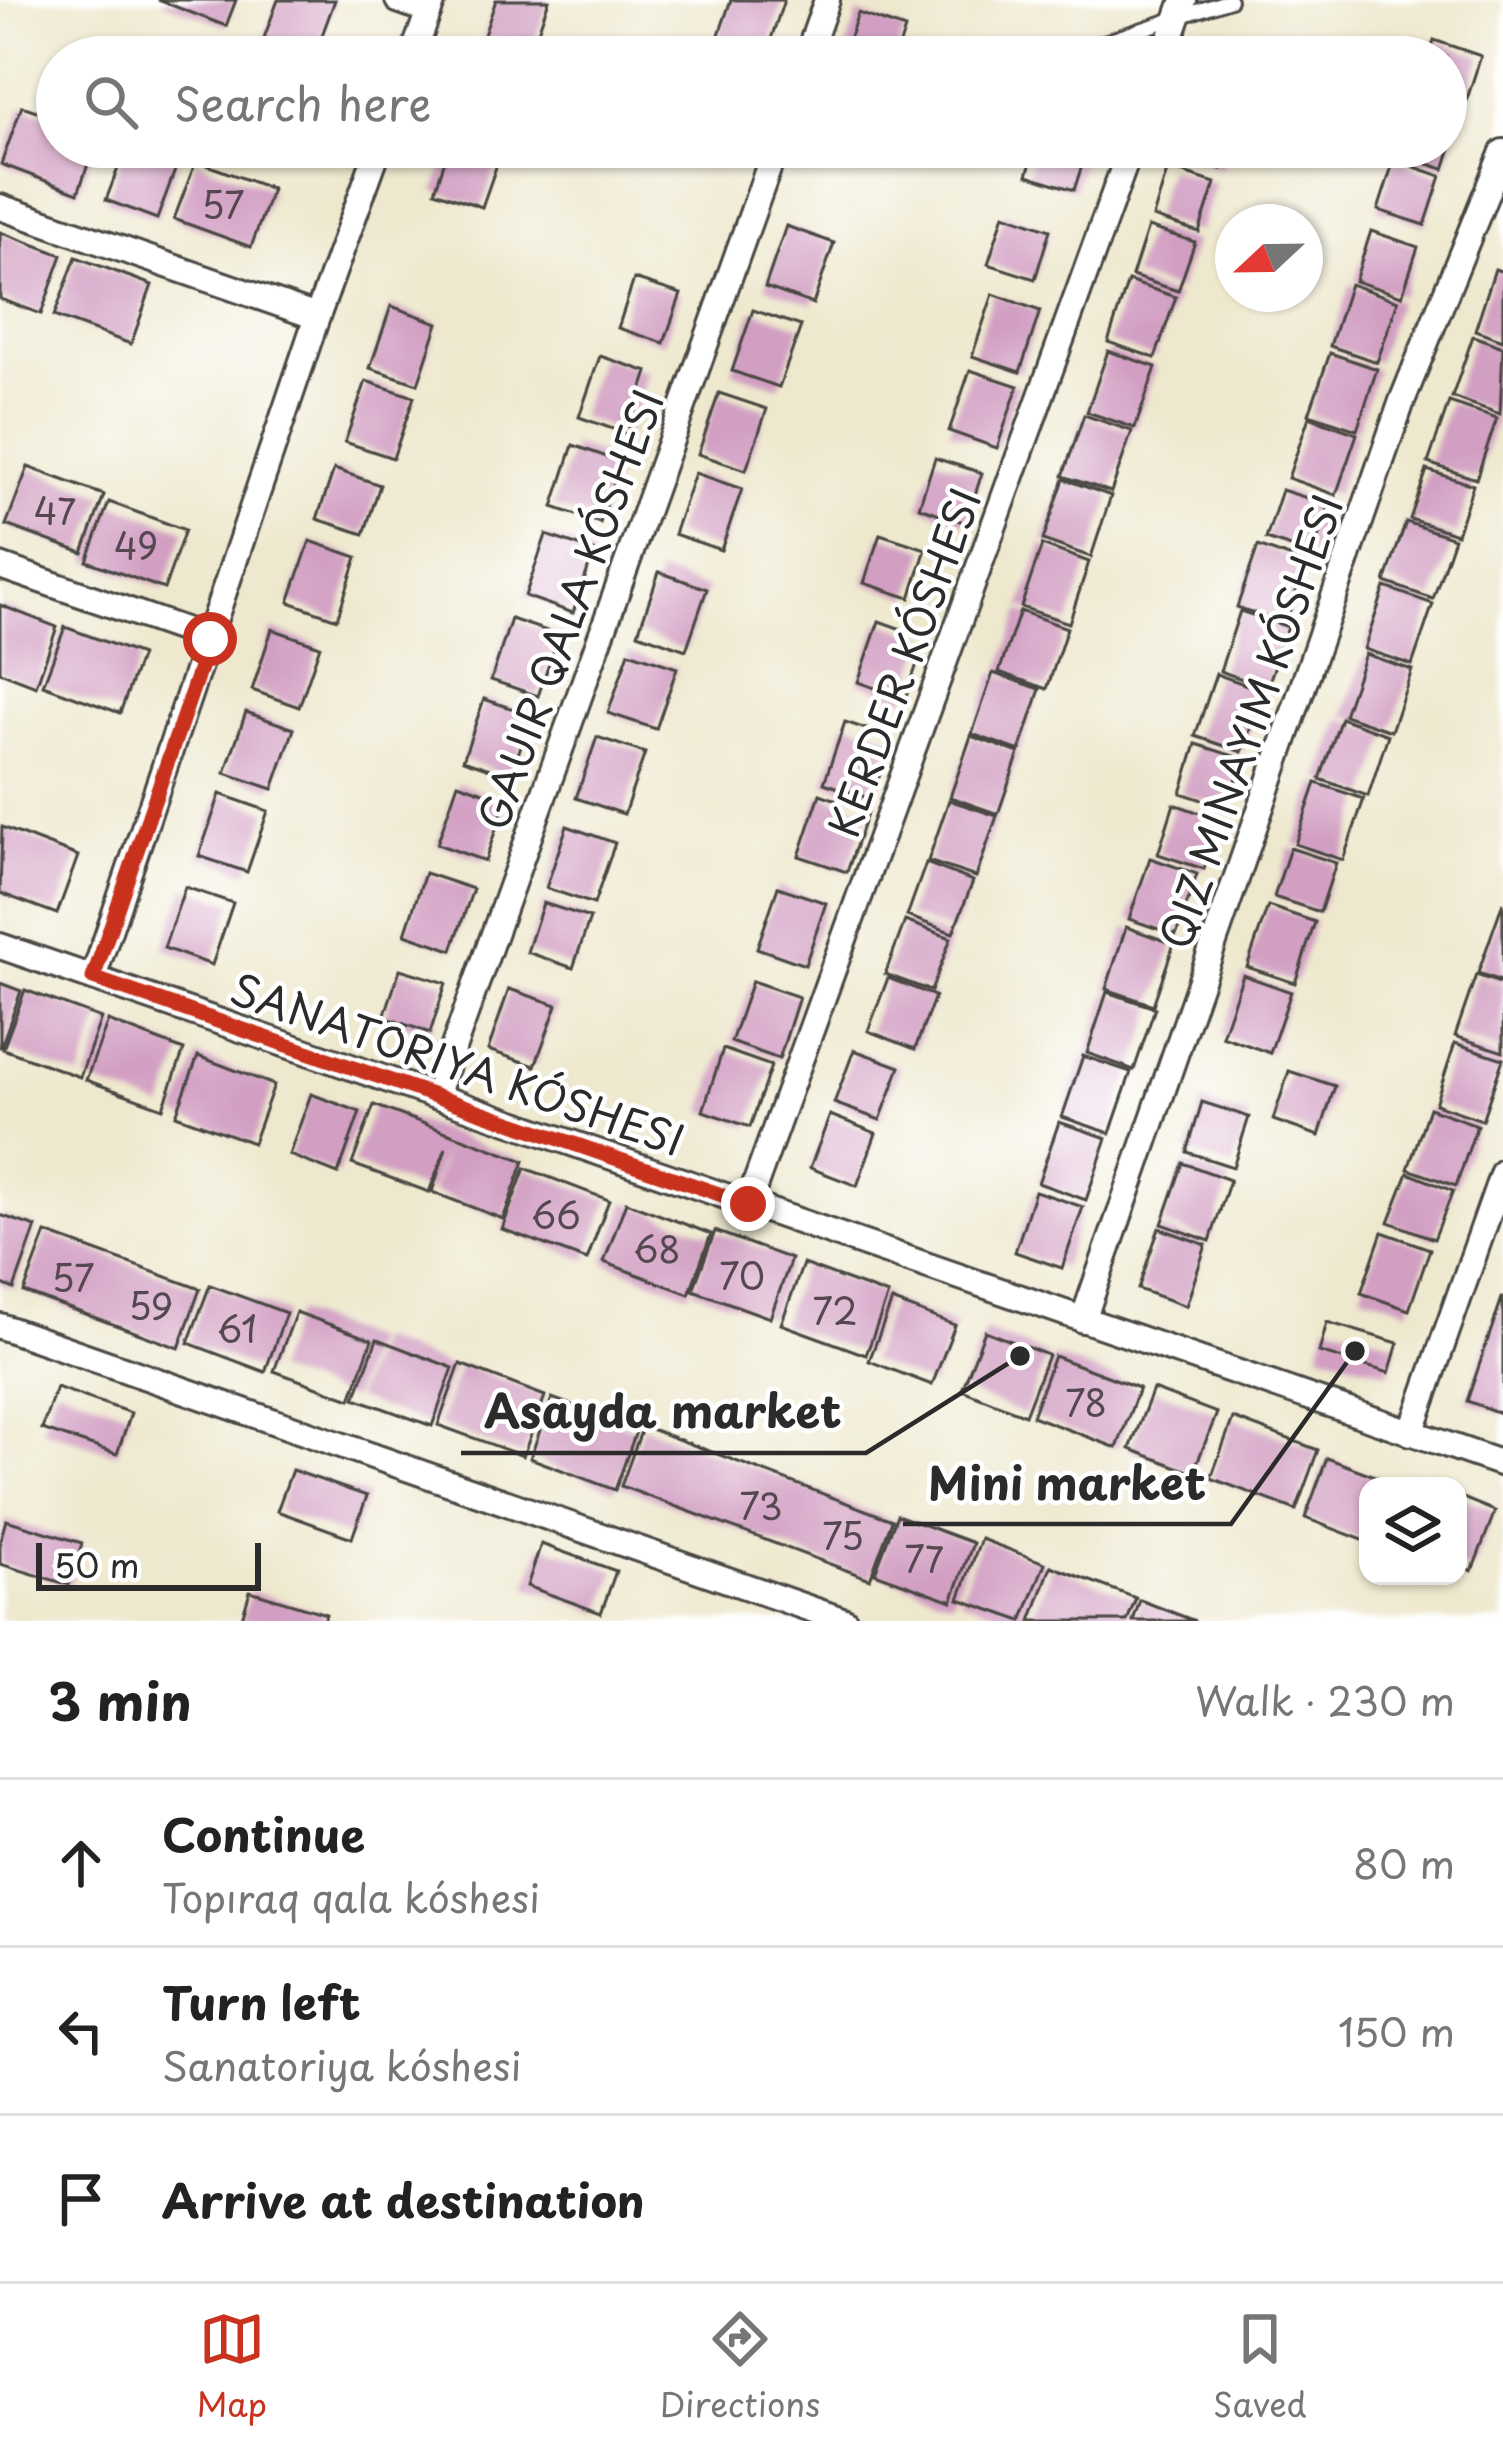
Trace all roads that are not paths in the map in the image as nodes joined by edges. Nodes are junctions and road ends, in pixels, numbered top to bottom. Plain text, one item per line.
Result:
1 (398, 0) edge
2 (827, 0) edge
3 (1230, 0) edge
4 (431, 6) edge
5 (1181, 8) edge
6 (420, 36) edge
7 (814, 36) edge
8 (1111, 36) edge
9 (1503, 152) edge
10 (372, 168) edge
11 (774, 168) edge
12 (1123, 168) edge
13 (0, 207) edge
14 (317, 317) junction
15 (0, 566) edge
16 (210, 639) junction
17 (0, 946) edge
18 (93, 978) junction
19 (436, 1096) junction
20 (1503, 1172) edge
21 (748, 1204) junction
22 (1083, 1320) junction
23 (0, 1326) edge
24 (1411, 1433) junction
25 (1503, 1465) edge
26 (844, 1621) edge

1 - 4 street
2 - 7 street
3 - 5 lane
4 - 6 street
5 - 8 lane
9 - 22 street
10 - 14 street
11 - 19 street, GAUIR QALA KÓSHESI
12 - 21 street, KERDER KÓSHESI
13 - 14 street
14 - 16 street
15 - 16 street
16 - 18 street
17 - 18 street, SANATORIYA KÓSHESI
18 - 19 street, SANATORIYA KÓSHESI
19 - 21 street, SANATORIYA KÓSHESI
20 - 24 street
21 - 22 street, SANATORIYA KÓSHESI
22 - 24 street, SANATORIYA KÓSHESI
23 - 26 street
24 - 25 street, SANATORIYA KÓSHESI

